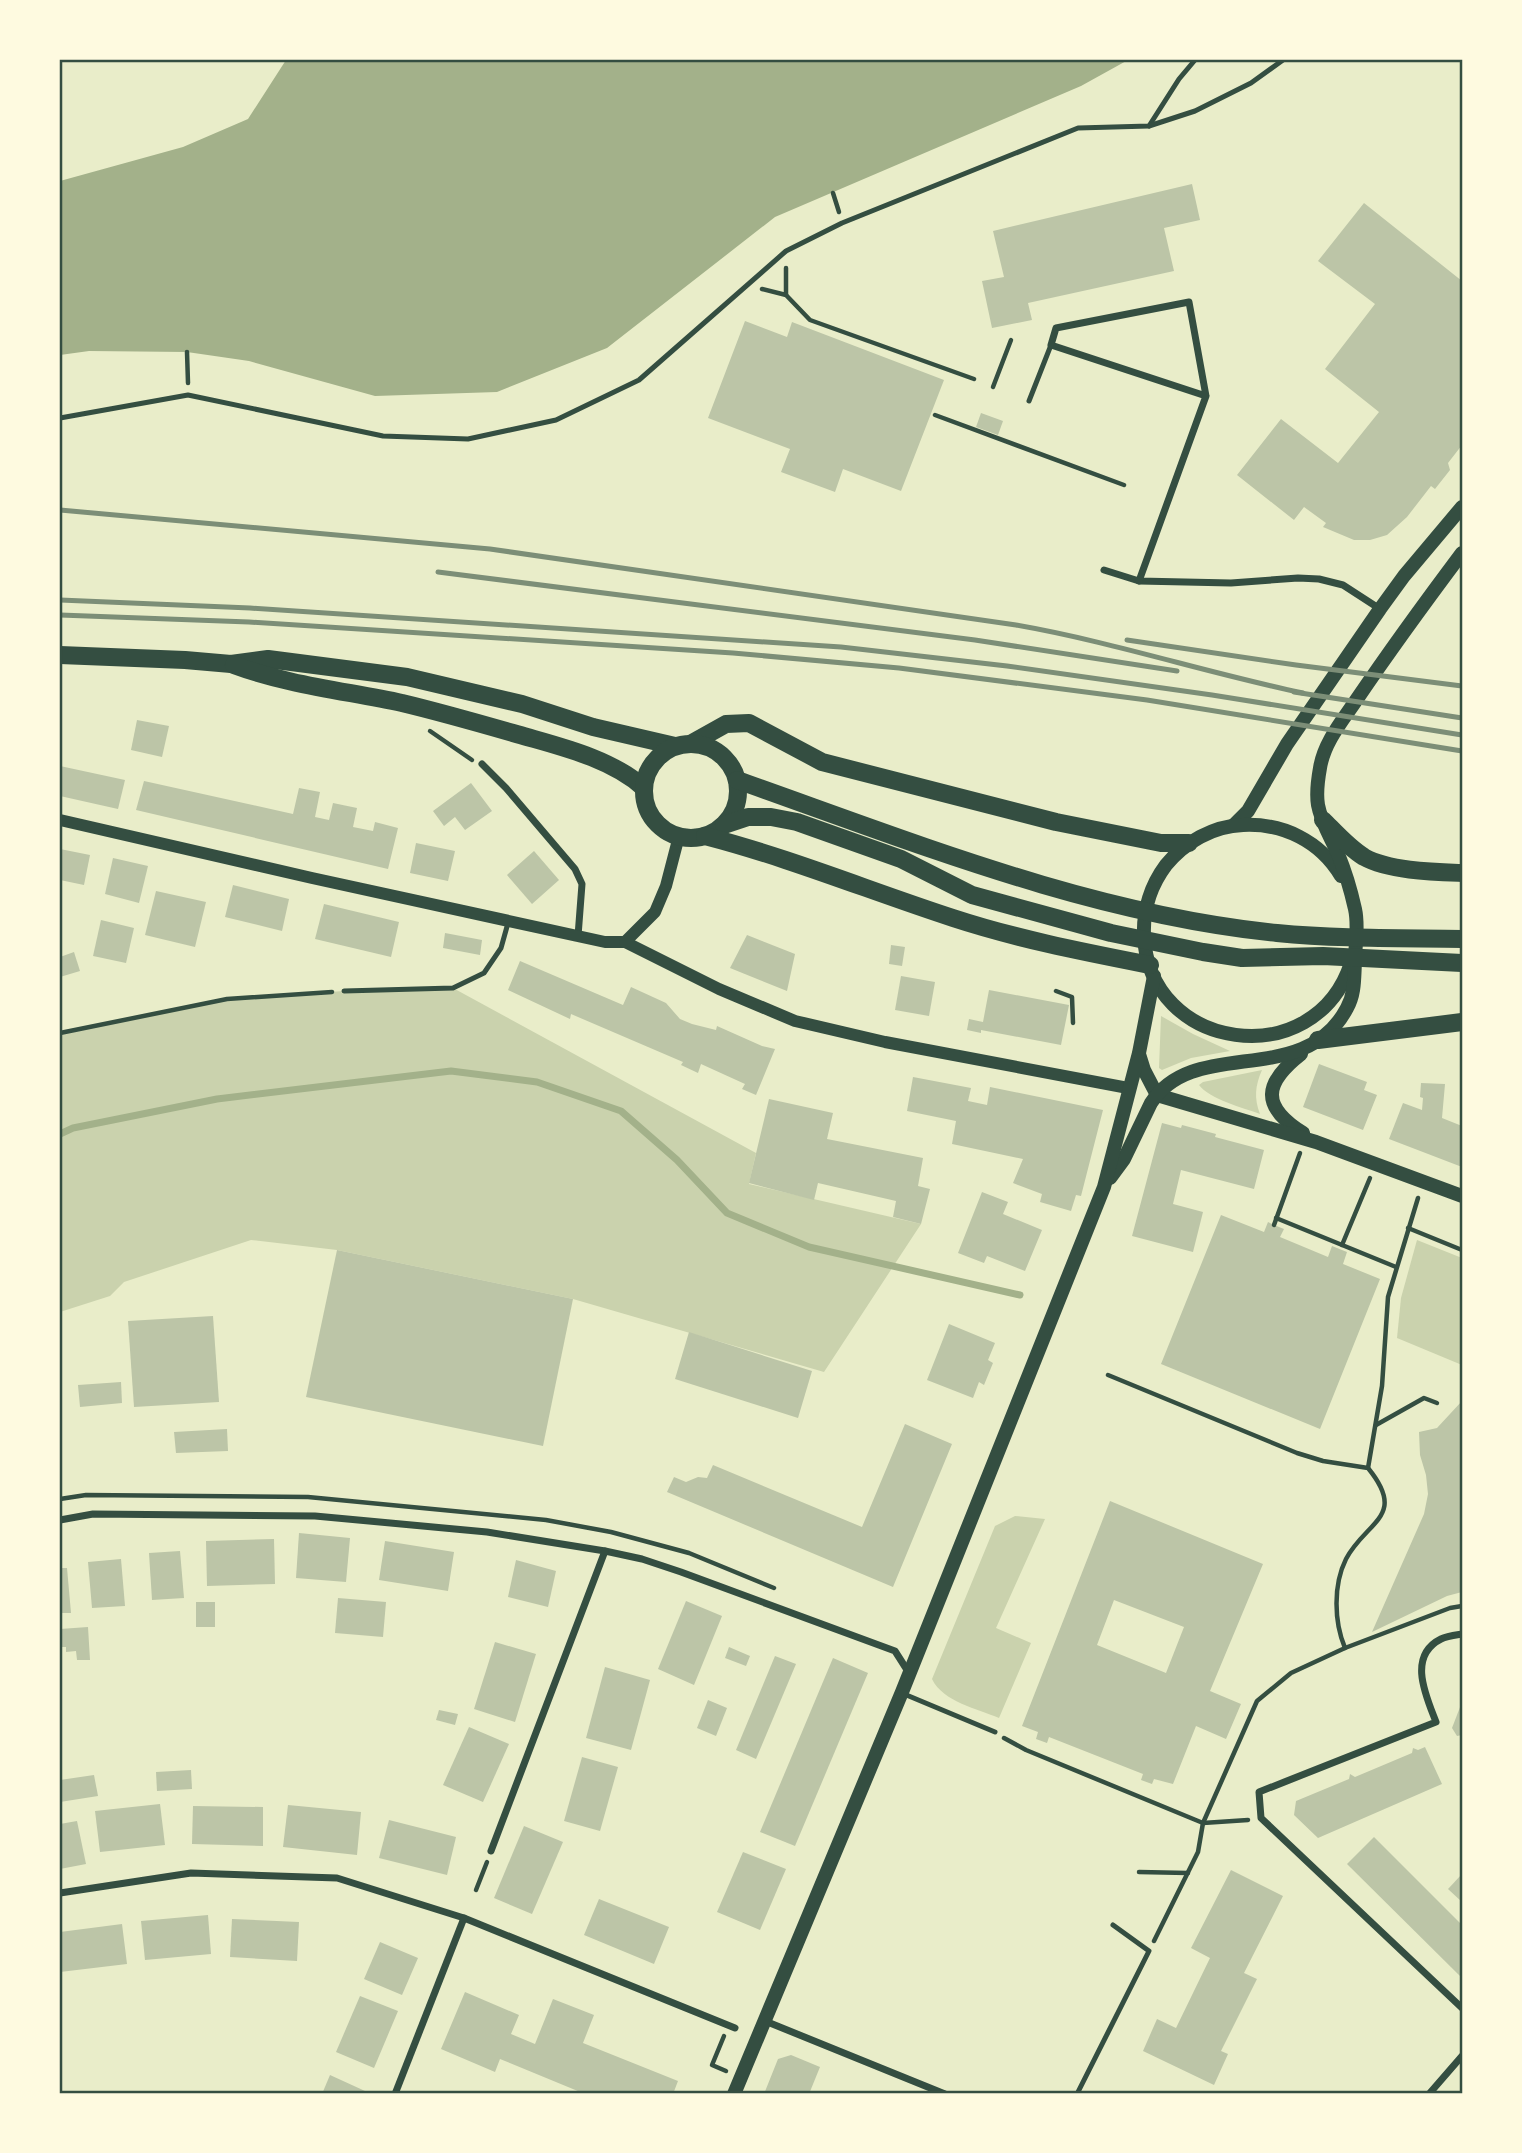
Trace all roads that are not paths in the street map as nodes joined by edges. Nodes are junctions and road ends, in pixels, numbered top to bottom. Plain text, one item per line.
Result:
1 (1195, 60) edge
2 (1283, 60) edge
3 (1149, 126) junction
4 (1051, 345) junction
5 (1206, 397) junction
6 (1030, 401) dead end
7 (60, 418) edge
8 (1462, 507) edge
9 (1462, 553) edge
10 (1104, 570) dead end
11 (1139, 581) junction
12 (1380, 609) junction
13 (60, 655) edge
14 (231, 664) junction
15 (684, 745) junction
16 (482, 764) road end
17 (737, 780) junction
18 (644, 788) junction
19 (60, 820) edge
20 (1323, 820) junction
21 (724, 825) junction
22 (1234, 825) junction
23 (679, 836) junction
24 (705, 836) junction
25 (1189, 843) junction
26 (1462, 873) edge
27 (1350, 895) junction
28 (509, 920) junction
29 (578, 936) junction
30 (1462, 939) edge
31 (625, 942) junction
32 (1355, 951) junction
33 (1462, 963) edge
34 (1152, 971) junction
35 (344, 991) road end
36 (1462, 1022) edge
37 (1318, 1040) junction
38 (1139, 1053) junction
39 (1128, 1088) junction
40 (1157, 1095) junction
41 (1310, 1140) junction
42 (1104, 1187) junction
43 (1462, 1196) edge
44 (60, 1520) edge
45 (605, 1551) junction
46 (1462, 1634) edge
47 (909, 1673) junction
48 (902, 1692) junction
49 (995, 1732) road end
50 (491, 1851) road end
51 (60, 1893) edge
52 (464, 1918) junction
53 (1113, 1925) dead end
54 (1462, 2008) edge
55 (765, 2021) junction
56 (732, 2027) road end
57 (1462, 2056) edge
58 (942, 2093) edge
59 (395, 2094) edge
60 (734, 2094) edge
61 (1077, 2094) edge
62 (1429, 2094) edge

1 - 3 lane
2 - 3 lane
3 - 7 lane
4 - 5 street
4 - 5 street
4 - 6 lane
5 - 11 street
8 - 12 main road
9 - 20 main road
10 - 11 street
11 - 12 street
12 - 22 main road
13 - 14 main road
14 - 15 main road
14 - 18 main road
15 - 17 main road
15 - 18 main road
15 - 25 main road
16 - 29 street
17 - 21 main road
17 - 30 main road
18 - 23 main road
19 - 28 street
20 - 26 main road
20 - 27 main road
21 - 24 main road
21 - 33 main road
22 - 25 main road
22 - 27 main road
23 - 24 main road
23 - 31 street
24 - 34 main road
25 - 34 main road
27 - 32 main road
28 - 29 street
28 - 35 lane
29 - 31 street
31 - 39 street
32 - 34 main road
32 - 37 main road
34 - 38 main road
36 - 37 main road
37 - 40 main road
37 - 41 main road
38 - 39 main road
38 - 40 main road
39 - 42 main road
40 - 41 main road
40 - 42 main road
41 - 43 main road
42 - 47 main road
44 - 45 street
45 - 47 street
45 - 50 street
46 - 54 street
47 - 48 main road
48 - 49 lane
48 - 55 main road
51 - 52 street
52 - 56 street
52 - 59 street
53 - 61 lane
55 - 58 street
55 - 60 main road
57 - 62 street

